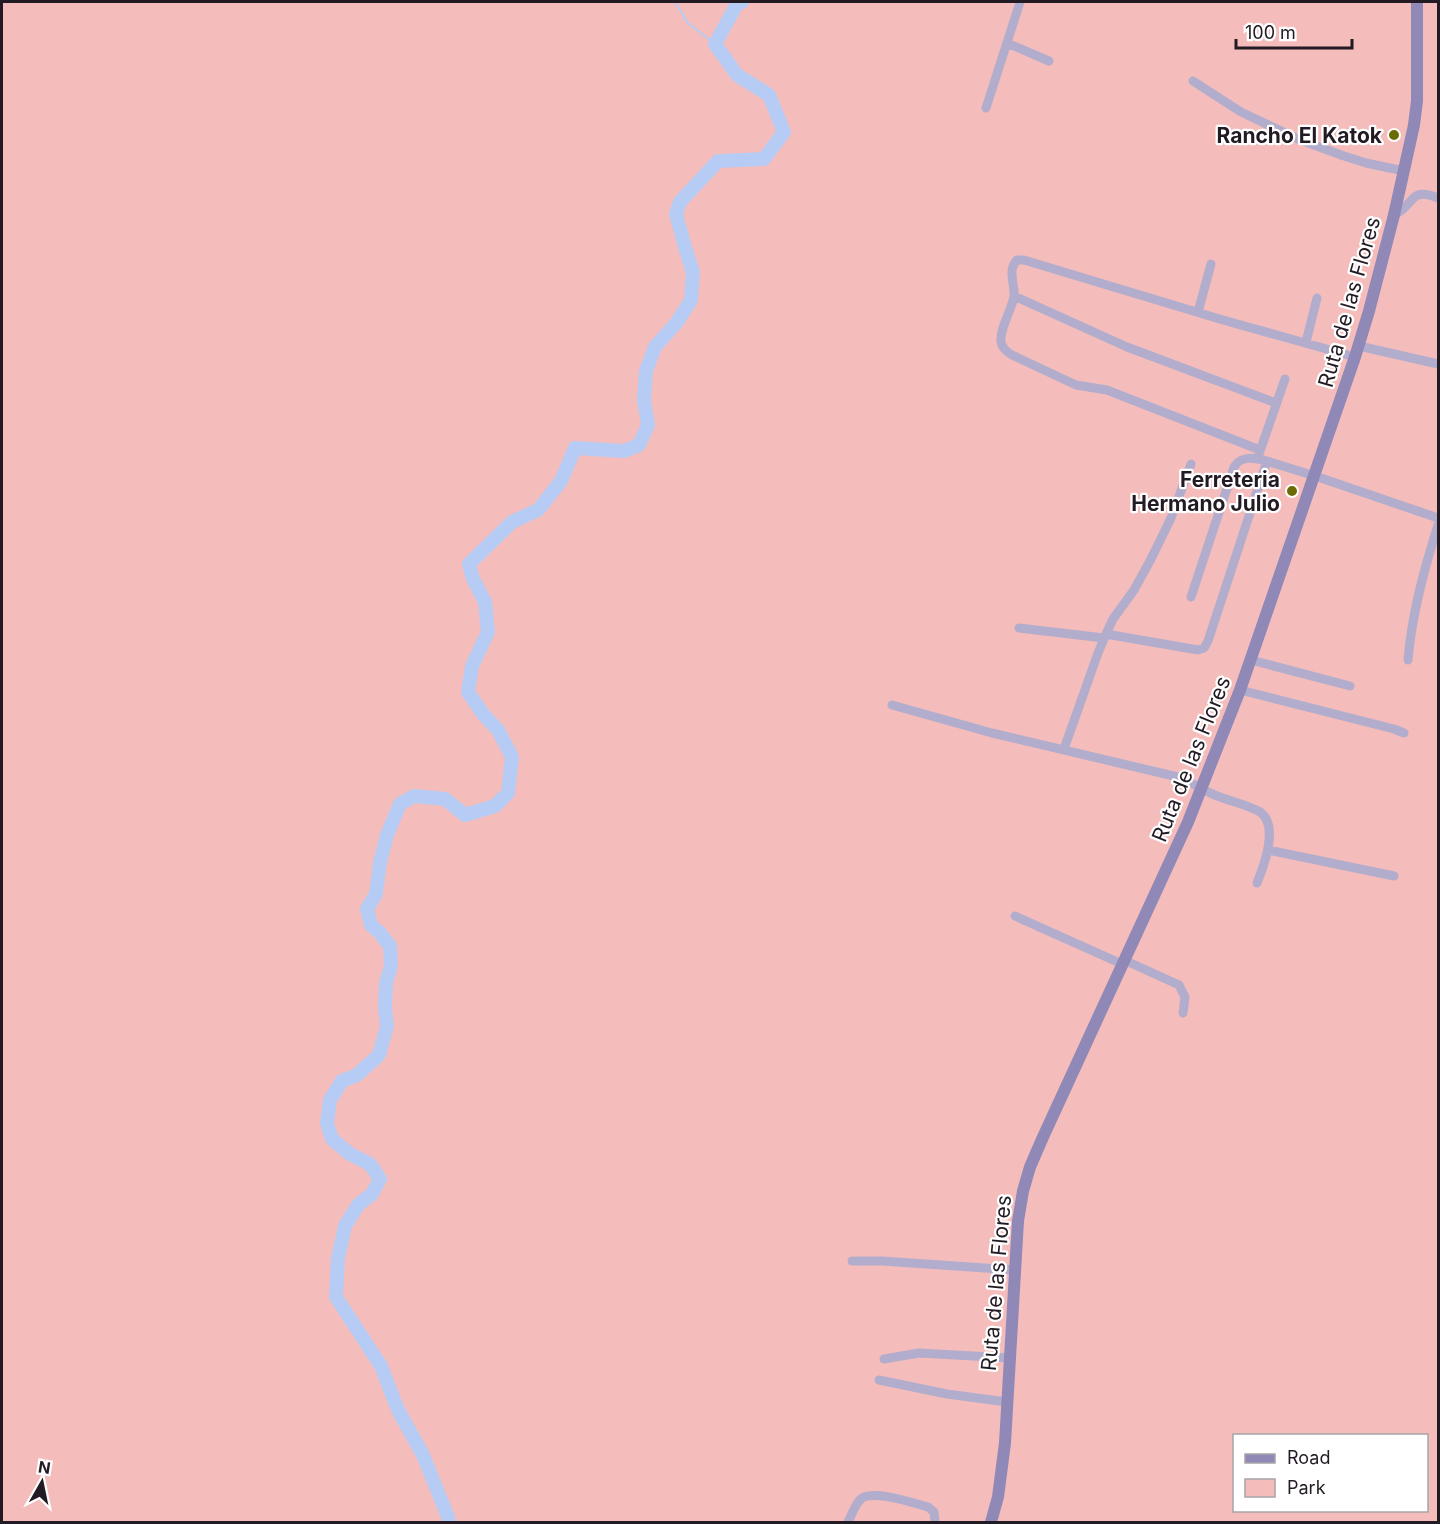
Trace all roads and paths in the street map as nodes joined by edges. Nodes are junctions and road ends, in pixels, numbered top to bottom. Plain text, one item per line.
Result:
1 (1020, 2) edge
2 (1417, 2) edge
3 (1006, 43) junction
4 (1049, 62) dead end
5 (1193, 81) dead end
6 (986, 108) dead end
7 (1404, 171) junction
8 (1438, 198) edge
9 (1394, 214) junction
10 (1211, 264) dead end
11 (1014, 296) junction
12 (1317, 298) dead end
13 (1198, 312) junction
14 (1306, 342) junction
15 (1357, 351) junction
16 (1438, 364) edge
17 (1285, 379) dead end
18 (1276, 403) junction
19 (1262, 457) junction
20 (1191, 464) dead end
21 (1315, 476) junction
22 (1438, 518) edge
23 (1438, 525) edge
24 (1191, 597) dead end
25 (1019, 628) dead end
26 (1105, 636) junction
27 (1251, 660) junction
28 (1408, 660) dead end
29 (1350, 686) dead end
30 (1240, 690) junction
31 (892, 705) dead end
32 (1404, 733) dead end
33 (1064, 749) junction
34 (1201, 788) junction
35 (1268, 850) junction
36 (1395, 876) dead end
37 (1257, 883) dead end
38 (1015, 916) dead end
39 (1123, 962) junction
40 (1183, 1013) dead end
41 (852, 1261) dead end
42 (1014, 1270) junction
43 (1009, 1358) junction
44 (884, 1359) dead end
45 (879, 1380) dead end
46 (1007, 1402) junction
47 (848, 1522) edge
48 (935, 1522) edge
49 (991, 1522) edge

1 - 3 street
2 - 7 main road, Ruta de las Flores
3 - 4 street
3 - 6 street
5 - 7 street
7 - 9 main road, Ruta de las Flores
8 - 9 street
9 - 15 main road, Ruta de las Flores
10 - 13 street
11 - 13 street
11 - 18 street
11 - 19 street
12 - 14 street
13 - 14 street
14 - 15 street
15 - 16 street
15 - 21 main road, Ruta de las Flores
17 - 18 street
18 - 19 street
19 - 21 street
19 - 24 street
19 - 26 street
20 - 26 street
21 - 22 street
21 - 27 main road, Ruta de las Flores
23 - 28 street
25 - 26 street
26 - 33 street
27 - 29 street
27 - 30 main road, Ruta de las Flores
30 - 32 street
30 - 34 main road, Ruta de las Flores
31 - 33 street
33 - 34 street
34 - 35 street
34 - 39 main road, Ruta de las Flores
35 - 36 street
35 - 37 street
38 - 39 street
39 - 40 street
39 - 42 main road, Ruta de las Flores
41 - 42 street
42 - 43 main road, Ruta de las Flores
43 - 44 street
43 - 46 main road, Ruta de las Flores
45 - 46 street
46 - 49 main road, Ruta de las Flores
47 - 48 street

